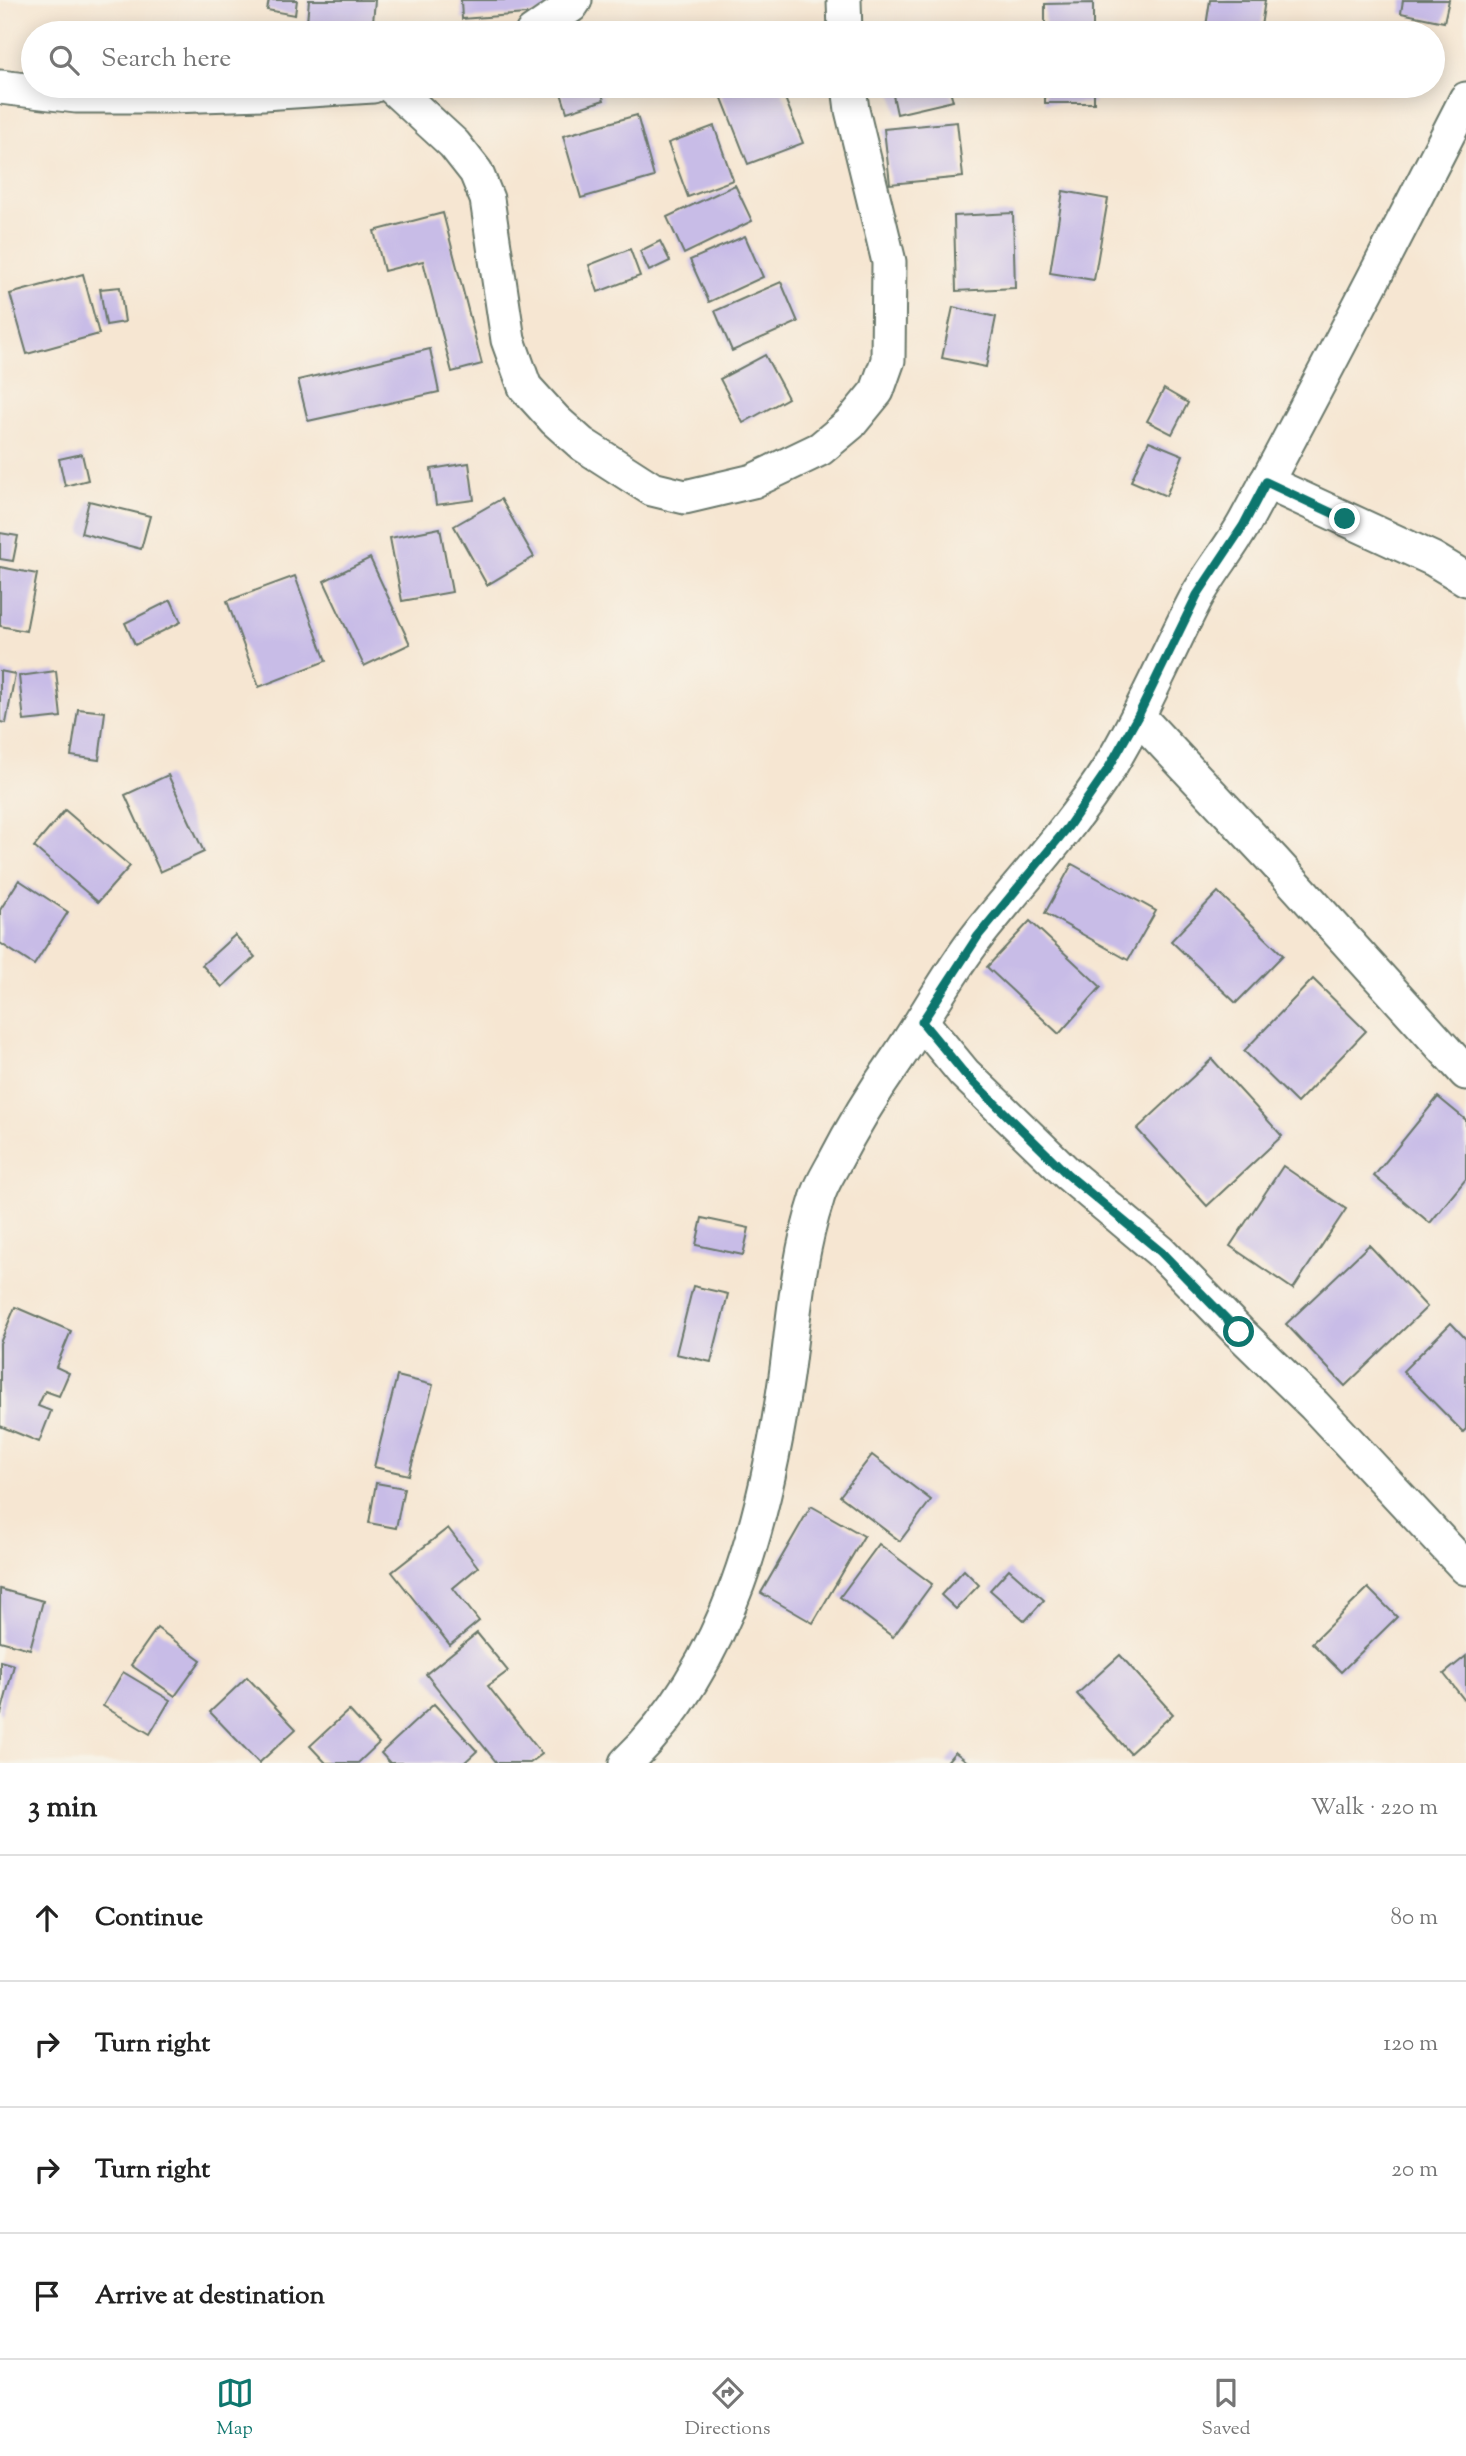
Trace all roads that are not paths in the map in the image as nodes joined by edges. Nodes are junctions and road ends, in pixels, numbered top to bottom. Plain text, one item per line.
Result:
1 (575, 0) edge
2 (844, 0) edge
3 (550, 21) edge
4 (845, 21) edge
5 (0, 87) edge
6 (21, 89) edge
7 (404, 98) edge
8 (850, 98) edge
9 (1466, 99) edge
10 (1266, 482) junction
11 (1466, 579) edge
12 (1138, 716) junction
13 (922, 1022) junction
14 (1466, 1073) edge
15 (1466, 1568) edge
16 (626, 1763) edge

1 - 3 street
2 - 4 street
5 - 6 street
7 - 8 street
9 - 10 street
10 - 11 street
10 - 12 street
12 - 13 street
12 - 14 street
13 - 15 street
13 - 16 street

